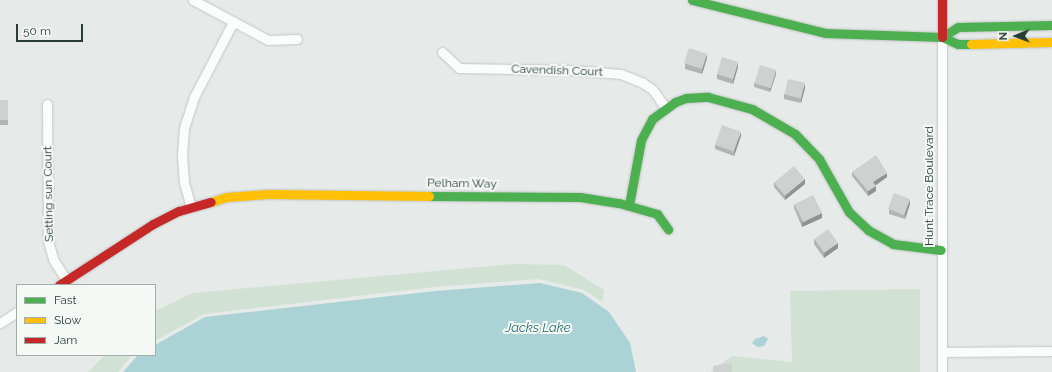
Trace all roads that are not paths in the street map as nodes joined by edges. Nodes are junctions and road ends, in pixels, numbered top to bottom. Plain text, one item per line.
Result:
1 (193, 0) edge
2 (692, 0) edge
3 (942, 0) edge
4 (233, 22) junction
5 (1052, 25) edge
6 (942, 37) junction
7 (297, 39) dead end
8 (1052, 42) edge
9 (442, 52) dead end
10 (47, 104) dead end
11 (665, 107) junction
12 (629, 205) junction
13 (191, 207) junction
14 (668, 229) dead end
15 (942, 250) junction
16 (63, 282) edge
17 (16, 313) edge
18 (0, 323) edge
19 (942, 352) junction
20 (1052, 352) edge
21 (942, 372) edge

1 - 4 street
2 - 6 street
3 - 6 street, Hunt Trace Boulevard
4 - 7 street
4 - 13 street
5 - 6 street
6 - 8 street
6 - 15 street, Hunt Trace Boulevard
9 - 11 street, Cavendish Court
10 - 16 street, Setting sun Court
11 - 12 street
11 - 15 street
12 - 13 street, Pelham Way
12 - 14 street, Pelham Way
13 - 16 street, Pelham Way
15 - 19 street, Hunt Trace Boulevard
17 - 18 street
19 - 20 street
19 - 21 street, Hunt Trace Boulevard

